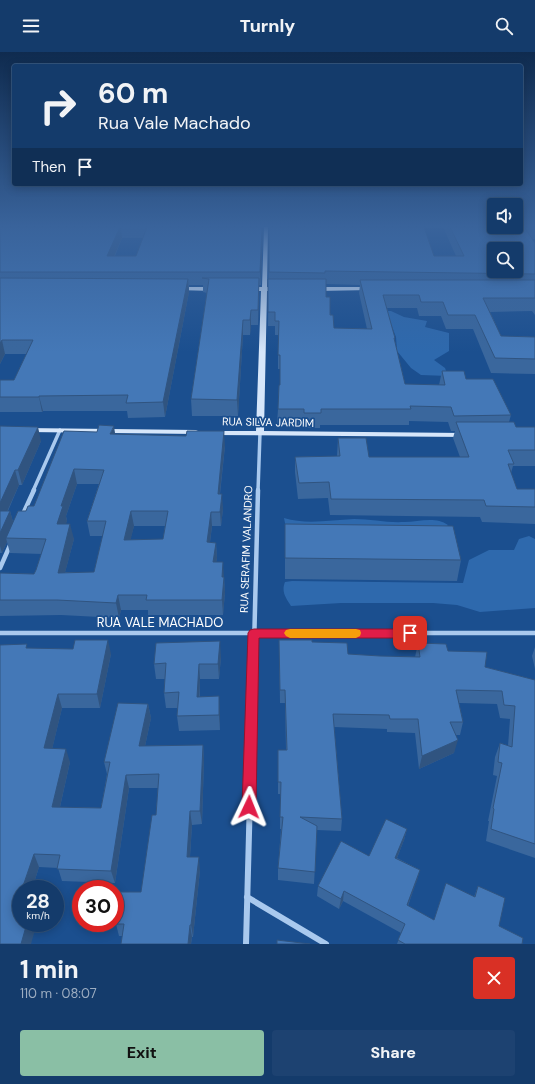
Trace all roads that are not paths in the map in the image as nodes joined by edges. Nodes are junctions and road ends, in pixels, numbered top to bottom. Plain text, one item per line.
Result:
1 (265, 269) edge
2 (172, 289) edge
3 (218, 289) edge
4 (241, 289) edge
5 (264, 289) junction
6 (284, 289) edge
7 (307, 289) edge
8 (379, 289) edge
9 (22, 430) edge
10 (60, 430) junction
11 (260, 433) junction
12 (472, 435) edge
13 (21, 520) edge
14 (12, 541) edge
15 (0, 568) edge
16 (0, 633) edge
17 (254, 633) junction
18 (535, 633) edge
19 (247, 897) junction
20 (246, 944) edge
21 (326, 944) edge

1 - 5 street, RUA SERAFIM VALANDRO
2 - 3 street
4 - 5 street
5 - 6 street
5 - 11 street, RUA SERAFIM VALANDRO
7 - 8 street
9 - 10 street, RUA SILVA JARDIM
10 - 11 street, RUA SILVA JARDIM
10 - 13 street
11 - 12 street, RUA SILVA JARDIM
11 - 17 street, RUA SERAFIM VALANDRO
14 - 15 street
16 - 17 street, RUA VALE MACHADO
17 - 18 street, RUA VALE MACHADO
17 - 19 street, RUA SERAFIM VALANDRO
19 - 20 street, RUA SERAFIM VALANDRO
19 - 21 street

